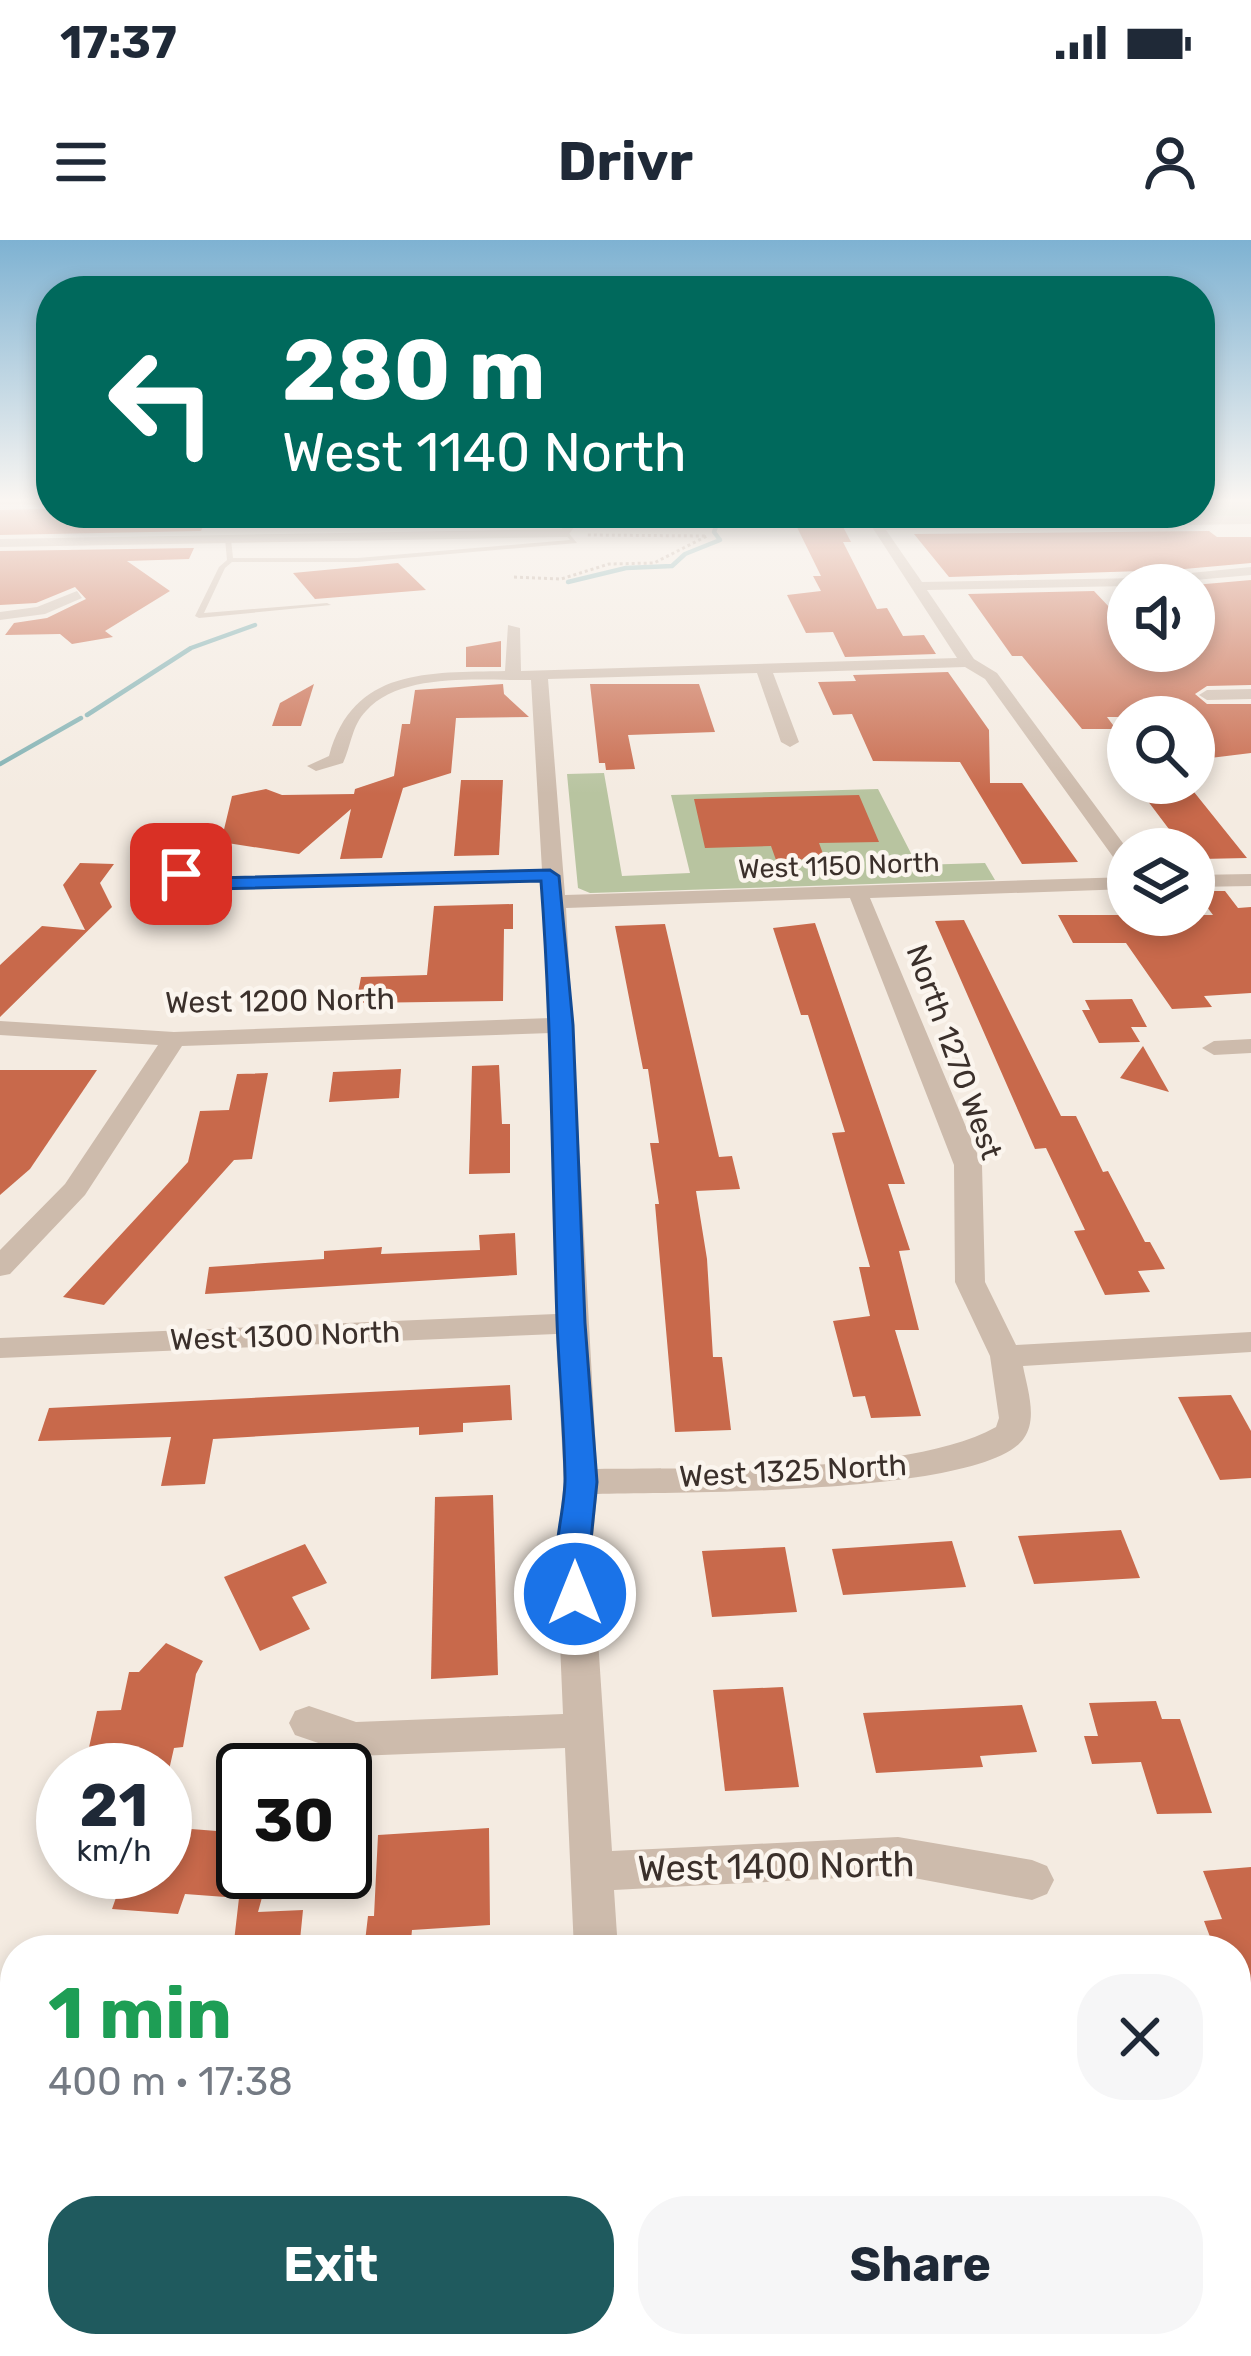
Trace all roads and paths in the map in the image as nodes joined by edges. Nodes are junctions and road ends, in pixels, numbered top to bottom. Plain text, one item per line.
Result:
1 (73, 597) edge
2 (208, 597) edge
3 (924, 597) edge
4 (327, 605) dead end
5 (0, 616) edge
6 (513, 628) dead end
7 (968, 662) junction
8 (763, 667) junction
9 (526, 672) junction
10 (1251, 694) edge
11 (1207, 695) dead end
12 (790, 742) dead end
13 (316, 766) dead end
14 (1107, 835) edge
15 (181, 874) dead end
16 (1251, 880) edge
17 (1215, 881) edge
18 (1107, 884) edge
19 (551, 889) junction
20 (858, 893) junction
21 (562, 1025) junction
22 (0, 1028) edge
23 (174, 1040) junction
24 (1251, 1046) edge
25 (1214, 1048) dead end
26 (0, 1267) edge
27 (571, 1323) junction
28 (1251, 1342) edge
29 (0, 1348) edge
30 (1006, 1356) junction
31 (1003, 1442) joint
32 (581, 1482) junction
33 (309, 1723) dead end
34 (581, 1730) junction
35 (590, 1872) junction
36 (1033, 1880) dead end
37 (595, 1935) edge

1 - 5 street
2 - 4 lane
3 - 7 street
6 - 9 street
7 - 8 street
7 - 14 street
8 - 9 street
8 - 12 street
9 - 13 street
9 - 19 street
10 - 11 street
15 - 19 street, West 1150 North
16 - 17 street
18 - 20 street, West 1150 North
19 - 20 street, West 1150 North
19 - 21 street
20 - 30 street, North 1270 West
21 - 23 street, West 1200 North
21 - 27 street
22 - 23 street, West 1200 North
23 - 26 street
24 - 25 street
27 - 29 street, West 1300 North
27 - 32 street
28 - 30 street
30 - 31 street, North 1270 West
31 - 32 street, West 1325 North
32 - 34 street
33 - 34 street
34 - 35 street
35 - 36 street, West 1400 North
35 - 37 street

